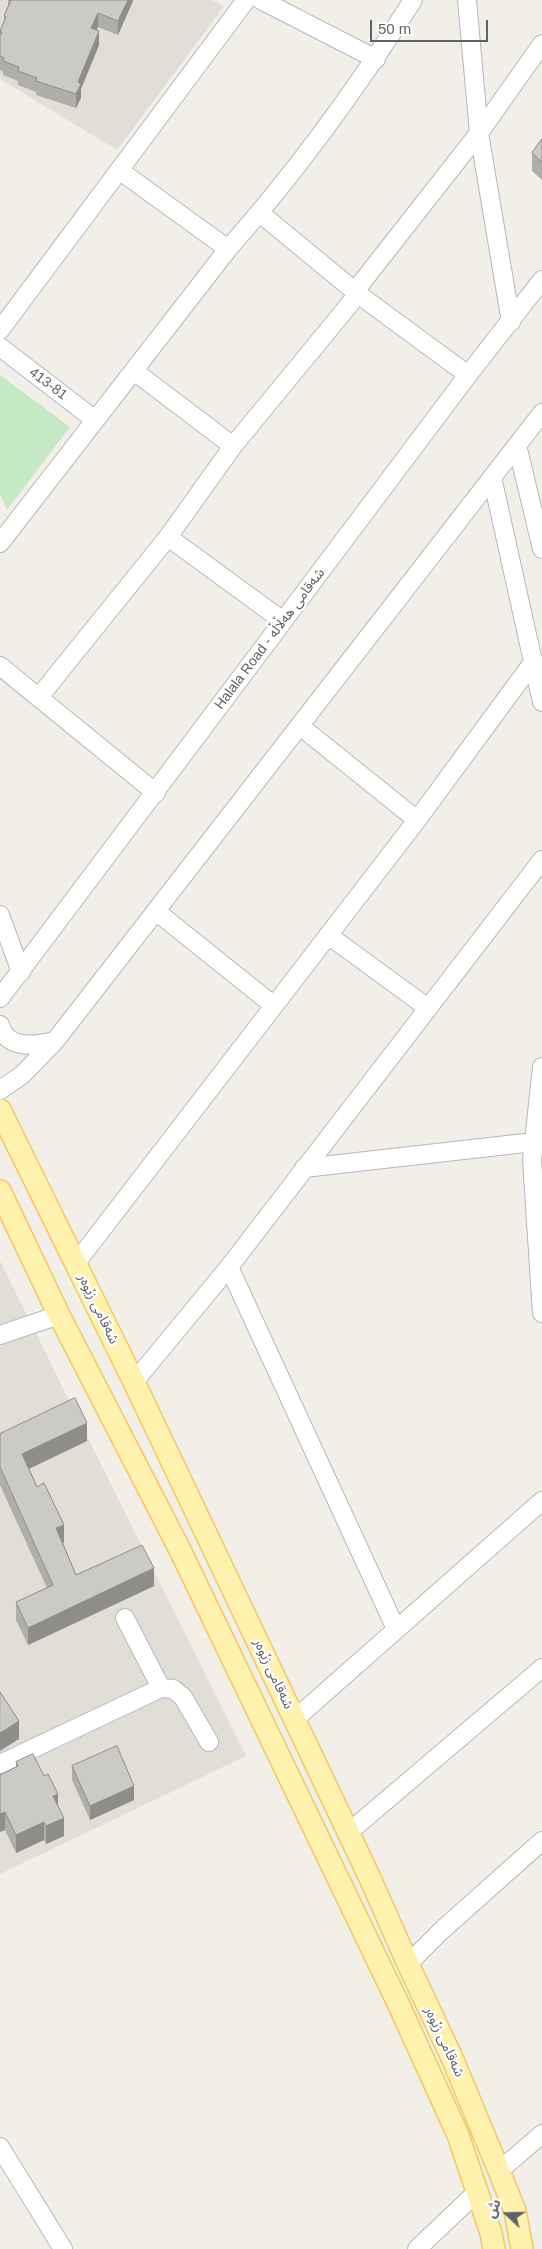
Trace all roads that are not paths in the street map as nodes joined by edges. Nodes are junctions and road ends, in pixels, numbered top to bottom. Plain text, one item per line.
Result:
1 (246, 0) edge
2 (261, 0) edge
3 (413, 0) edge
4 (468, 0) edge
5 (542, 44) edge
6 (376, 59) junction
7 (479, 133) junction
8 (119, 170) junction
9 (260, 214) junction
10 (228, 249) junction
11 (542, 280) edge
12 (356, 293) junction
13 (511, 322) junction
14 (0, 330) edge
15 (0, 348) edge
16 (134, 371) junction
17 (468, 375) junction
18 (542, 413) edge
19 (95, 420) junction
20 (517, 445) junction
21 (233, 446) junction
22 (492, 477) junction
23 (168, 537) junction
24 (0, 543) edge
25 (542, 549) edge
26 (283, 621) junction
27 (534, 661) junction
28 (0, 666) edge
29 (39, 696) junction
30 (542, 702) edge
31 (300, 726) junction
32 (156, 793) junction
33 (416, 820) junction
34 (542, 860) edge
35 (157, 912) junction
36 (0, 915) edge
37 (328, 935) junction
38 (21, 972) junction
39 (0, 999) edge
40 (273, 1005) junction
41 (428, 1008) junction
42 (0, 1025) edge
43 (55, 1041) junction
44 (542, 1067) edge
45 (0, 1090) edge
46 (0, 1110) edge
47 (534, 1142) junction
48 (304, 1168) junction
49 (0, 1191) edge
50 (76, 1263) junction
51 (230, 1267) junction
52 (542, 1313) edge
53 (59, 1315) junction
54 (0, 1335) edge
55 (134, 1382) junction
56 (542, 1501) edge
57 (125, 1618) dead end
58 (396, 1629) junction
59 (542, 1668) edge
60 (161, 1688) junction
61 (295, 1719) junction
62 (209, 1742) dead end
63 (0, 1764) edge
64 (349, 1832) junction
65 (542, 1841) edge
66 (408, 1964) junction
67 (428, 2007) junction
68 (406, 2019) junction
69 (542, 2134) edge
70 (0, 2147) edge
71 (499, 2171) junction
72 (478, 2192) junction
73 (62, 2248) edge
74 (417, 2249) edge
75 (494, 2249) edge
76 (522, 2249) edge

1 - 8 street
2 - 6 street
3 - 6 street
4 - 7 street
5 - 7 street
6 - 9 street
7 - 12 street
7 - 13 street
8 - 10 street
8 - 14 street
9 - 10 street
9 - 12 street
10 - 16 street
11 - 13 street, Halala Road - شەقامی هەڵاڵە
12 - 17 street
12 - 21 street
13 - 17 street, Halala Road - شەقامی هەڵاڵە
15 - 19 street, 413-81
16 - 19 street
16 - 21 street
17 - 26 street, Halala Road - شەقامی هەڵاڵە
18 - 20 street
19 - 24 street
20 - 22 street
20 - 25 street
21 - 23 street
22 - 27 street
22 - 31 street
23 - 26 street
23 - 29 street
26 - 32 street, Halala Road - شەقامی هەڵاڵە
27 - 30 street
27 - 33 street
28 - 29 street
29 - 32 street
31 - 33 street
31 - 35 street
32 - 38 street, Halala Road - شەقامی هەڵاڵە
33 - 37 street
34 - 41 street
35 - 40 street
35 - 43 street
36 - 38 street
37 - 40 street
37 - 41 street
38 - 39 street, Halala Road - شەقامی هەڵاڵە
40 - 50 street
41 - 48 street
42 - 43 street
43 - 45 street
44 - 47 street
46 - 50 main road, شەقامی زێوەر
47 - 48 street
47 - 52 street
48 - 51 street
49 - 53 main road, شەقامی زێوەر
50 - 55 main road, شەقامی زێوەر
51 - 55 street
51 - 58 street
53 - 54 street
53 - 68 main road, شەقامی زێوەر
55 - 61 main road, شەقامی زێوەر
56 - 58 street
57 - 60 street
58 - 61 street
59 - 64 street
60 - 62 street
60 - 63 street
61 - 64 main road, شەقامی زێوەر
64 - 66 main road, شەقامی زێوەر
65 - 66 street
66 - 67 main road, شەقامی زێوەر
67 - 68 main road
67 - 71 main road, شەقامی زێوەر
68 - 72 main road, شەقامی زێوەر
69 - 71 street
70 - 73 street
71 - 76 main road, شەقامی زێوەر
72 - 74 street
72 - 75 main road, شەقامی زێوەر

